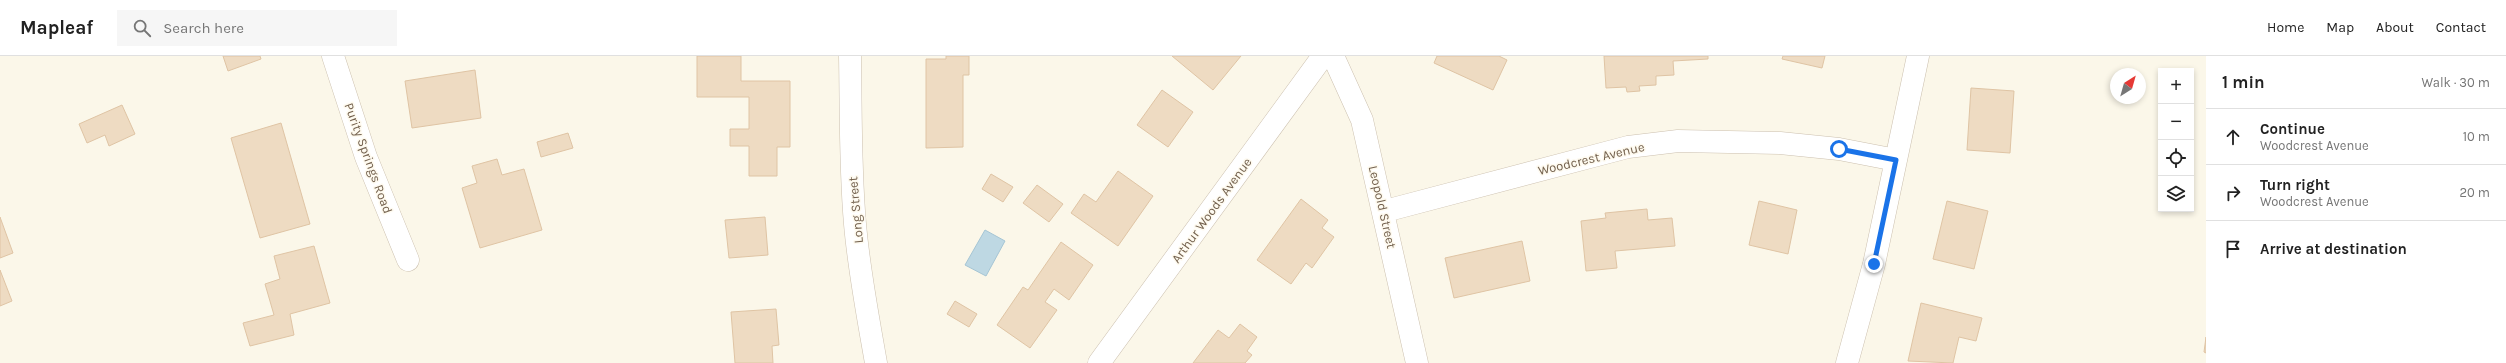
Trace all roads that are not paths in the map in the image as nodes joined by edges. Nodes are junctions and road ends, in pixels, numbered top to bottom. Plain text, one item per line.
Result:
1 (333, 56) edge
2 (850, 56) edge
3 (1323, 56) edge
4 (1333, 56) edge
5 (1918, 56) edge
6 (1896, 160) junction
7 (1385, 211) junction
8 (408, 260) dead end
9 (876, 363) edge
10 (1099, 363) edge
11 (1417, 363) edge
12 (1847, 363) edge

1 - 8 street, Purity Springs Road
2 - 9 street, Long Street
3 - 10 street, Arthur Woods Avenue
4 - 7 street, Leopold Street
5 - 6 street
6 - 7 street, Woodcrest Avenue
6 - 12 street
7 - 11 street, Leopold Street

